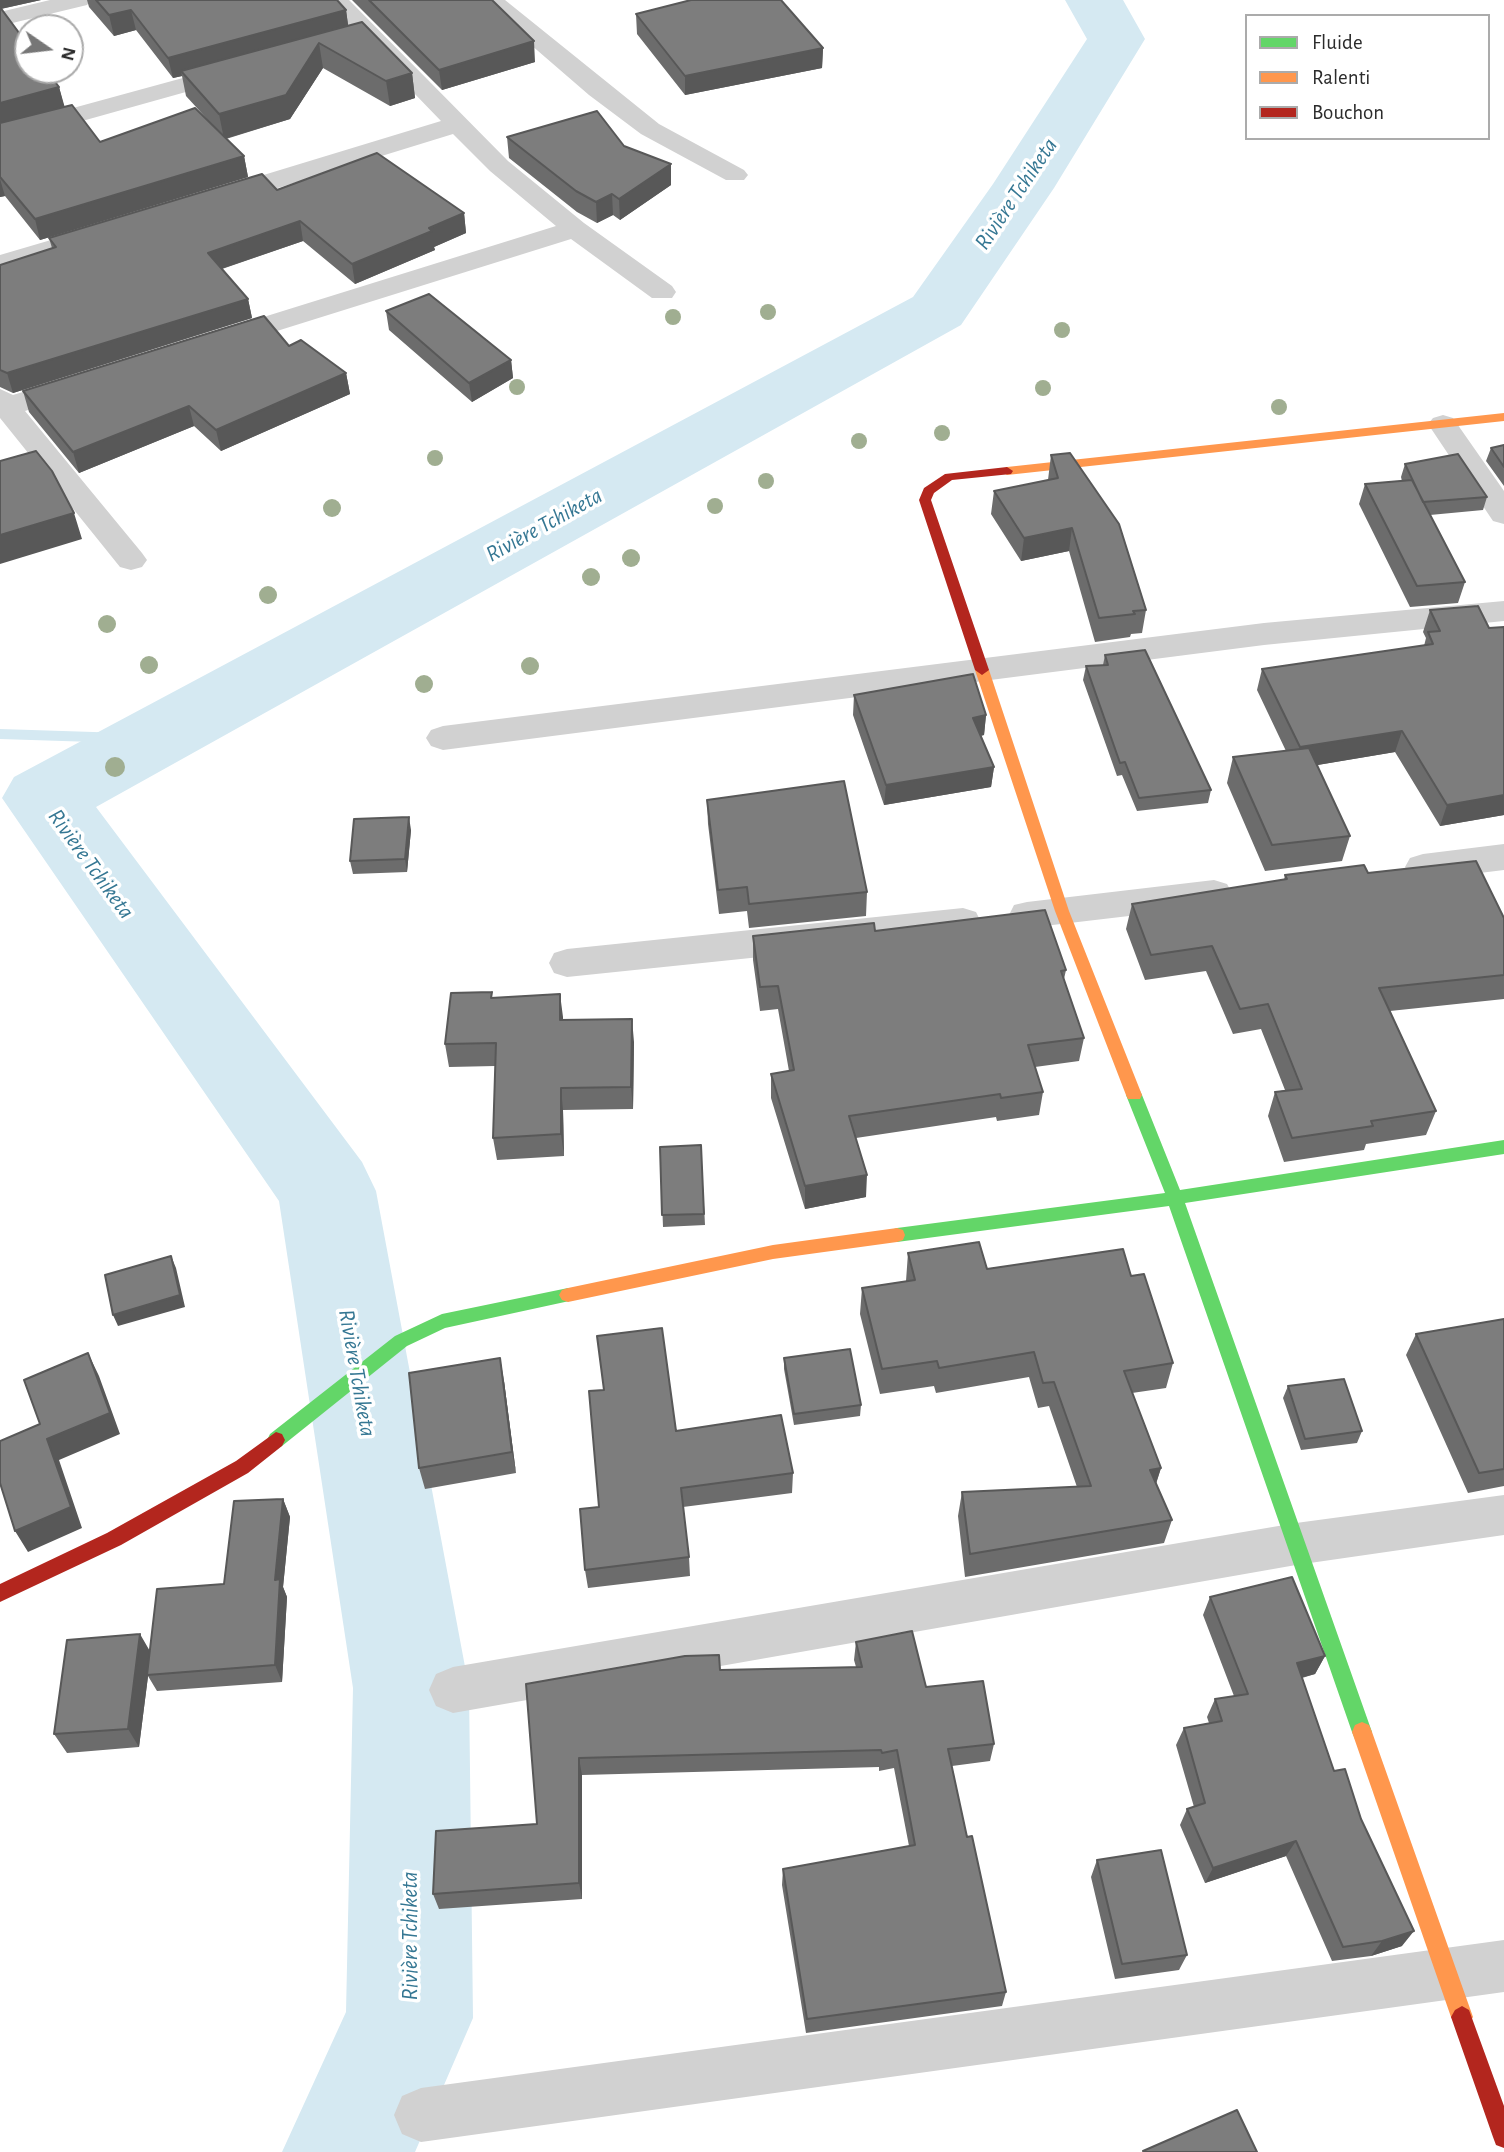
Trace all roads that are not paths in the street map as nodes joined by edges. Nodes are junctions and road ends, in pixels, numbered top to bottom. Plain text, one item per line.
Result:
1 (79, 0) edge
2 (336, 0) edge
3 (491, 0) edge
4 (0, 19) edge
5 (371, 35) junction
6 (345, 42) edge
7 (254, 66) edge
8 (459, 124) junction
9 (0, 136) edge
10 (735, 175) dead end
11 (200, 203) edge
12 (123, 227) edge
13 (575, 229) junction
14 (0, 264) edge
15 (662, 292) dead end
16 (191, 349) edge
17 (99, 377) edge
18 (2, 404) edge
19 (1504, 417) edge
20 (1443, 424) junction
21 (1504, 514) edge
22 (131, 560) dead end
23 (1504, 611) edge
24 (980, 671) junction
25 (443, 738) dead end
26 (1504, 857) edge
27 (1394, 871) edge
28 (1241, 889) edge
29 (1062, 911) junction
30 (567, 963) dead end
31 (1504, 1147) edge
32 (1175, 1198) junction
33 (1504, 1515) edge
34 (1296, 1544) junction
35 (0, 1593) edge
36 (453, 1690) dead end
37 (1504, 1966) edge
38 (1446, 1974) junction
39 (421, 2115) dead end
40 (1504, 2137) edge

1 - 4 street
2 - 5 street
3 - 10 street
5 - 6 street
5 - 8 street
7 - 9 street
8 - 11 street
8 - 13 street
12 - 14 street
13 - 15 street
13 - 16 street
17 - 18 street
18 - 22 street
19 - 20 street
20 - 21 street
20 - 24 street
23 - 24 street
24 - 25 street
24 - 29 street
26 - 27 street
28 - 29 street
29 - 30 street
29 - 32 street
31 - 32 street
32 - 34 street
32 - 35 street
33 - 34 street
34 - 36 street
34 - 38 street
37 - 38 street
38 - 39 street
38 - 40 street

